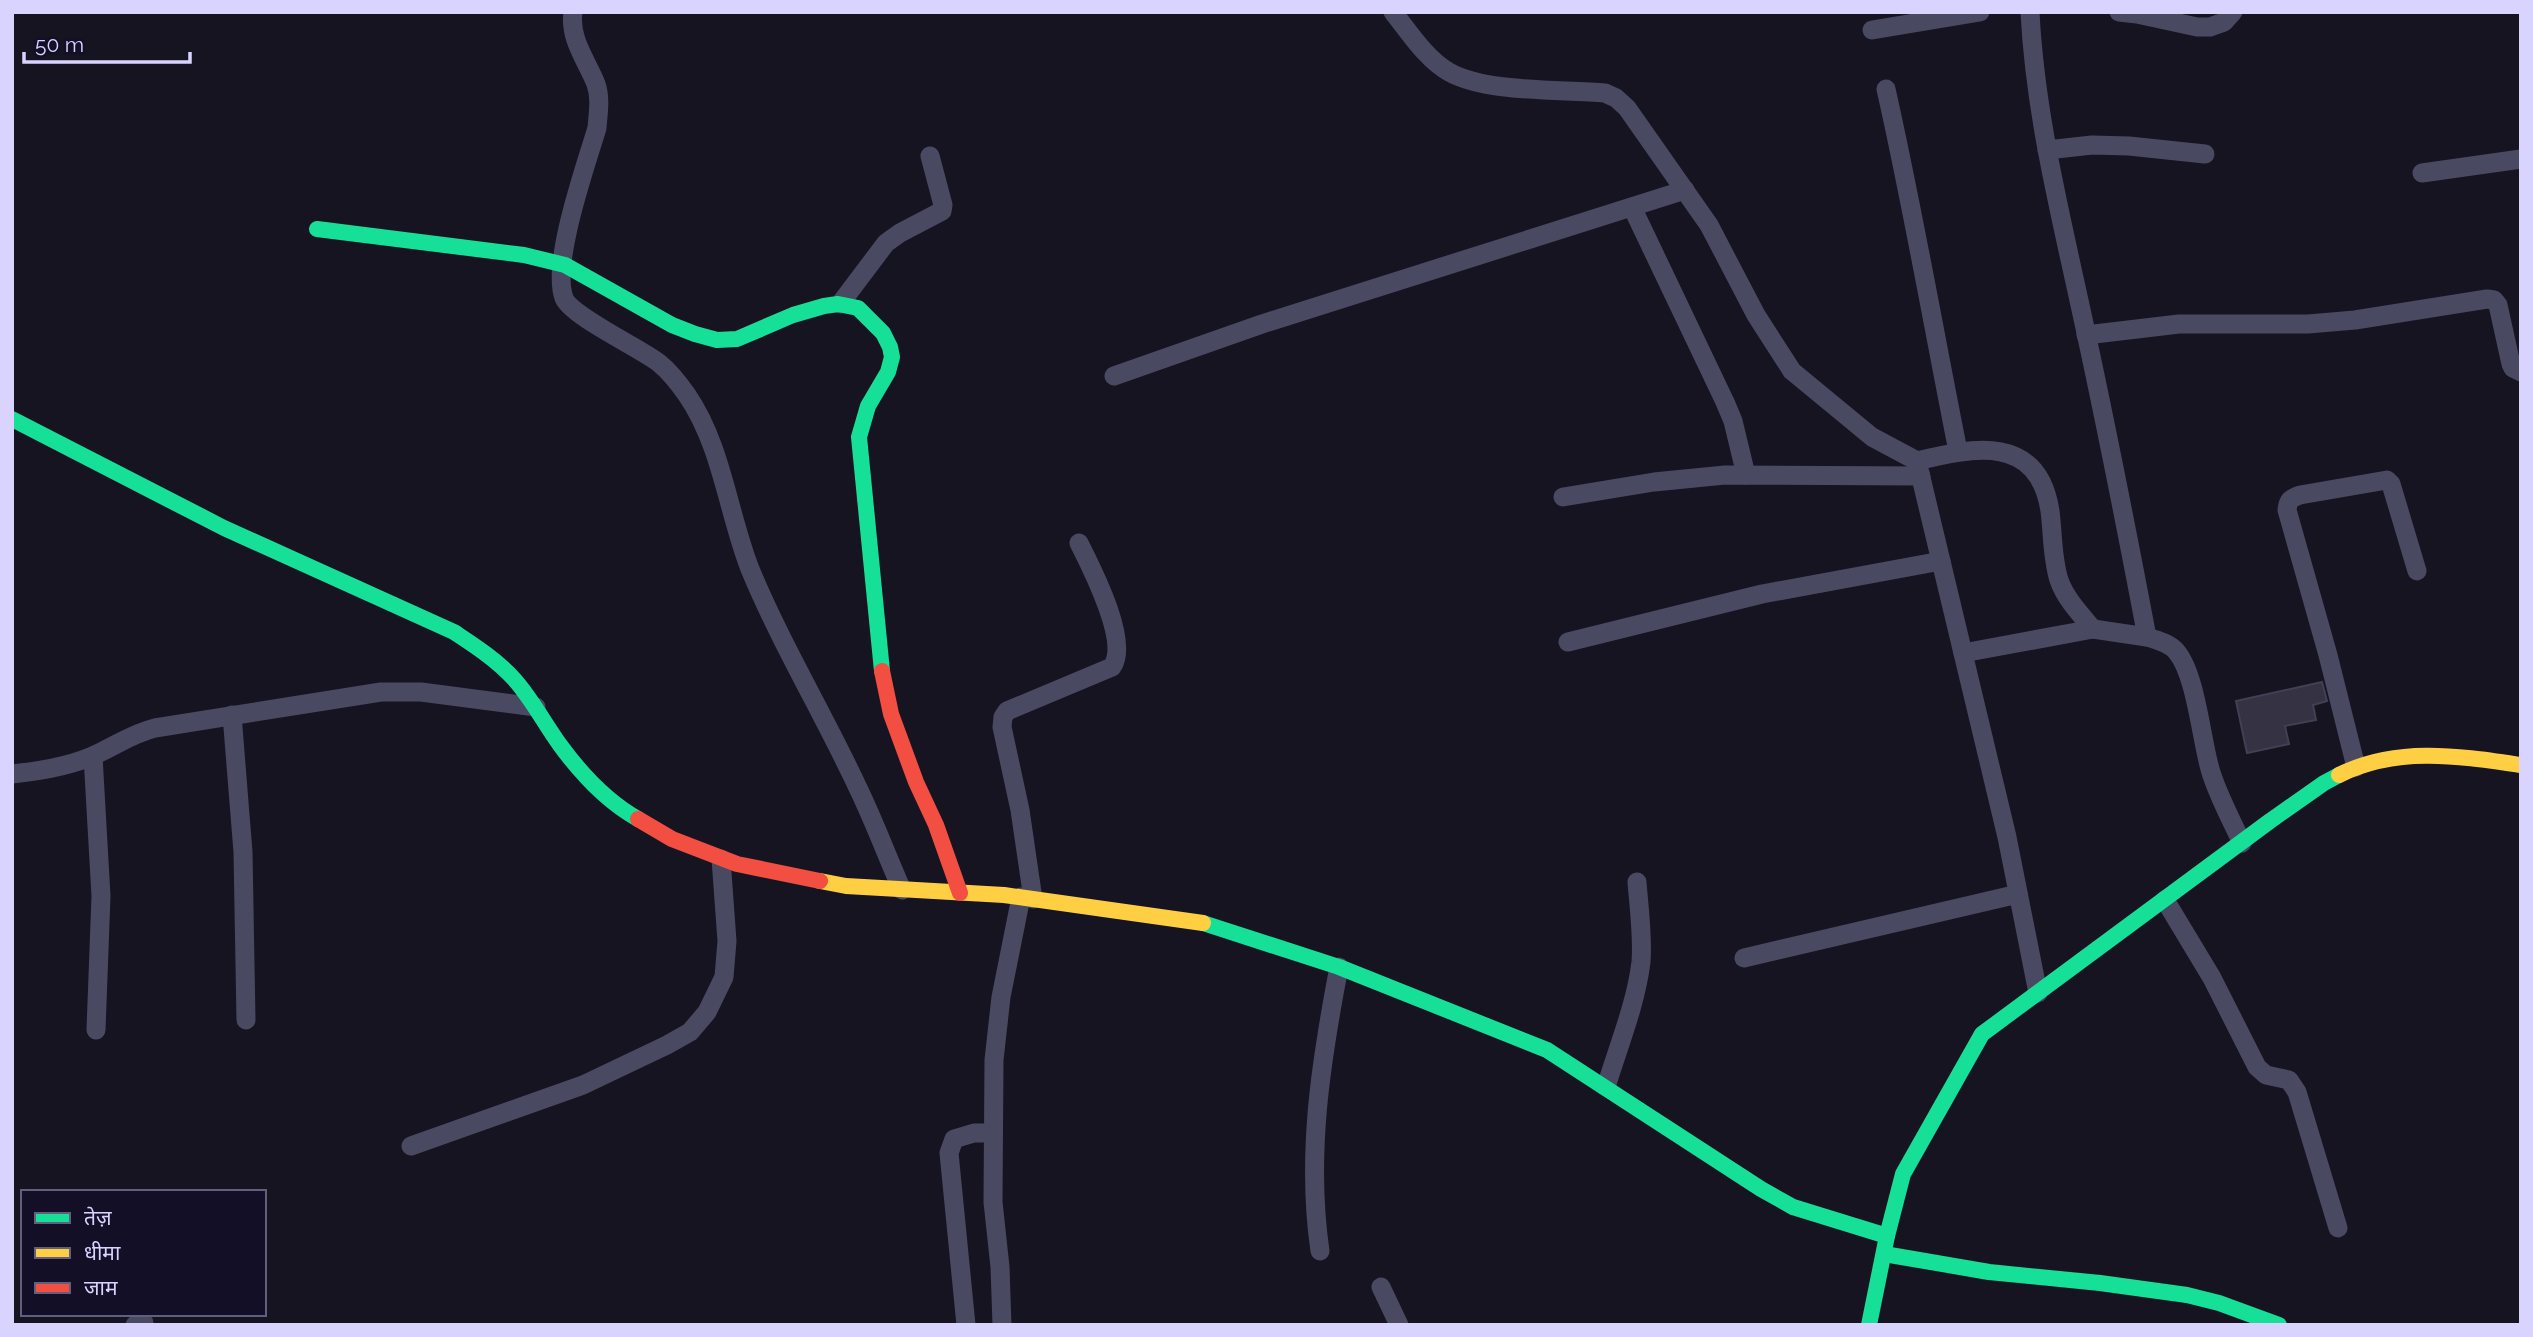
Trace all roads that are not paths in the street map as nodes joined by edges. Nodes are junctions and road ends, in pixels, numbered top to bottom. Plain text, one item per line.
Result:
1 (573, 12) edge
2 (1393, 12) edge
3 (1980, 12) edge
4 (2030, 12) edge
5 (2119, 12) edge
6 (2233, 12) edge
7 (1872, 30) dead end
8 (1886, 89) dead end
9 (2047, 150) junction
10 (2205, 154) dead end
11 (930, 156) dead end
12 (2521, 159) edge
13 (2422, 173) dead end
14 (1685, 190) junction
15 (1632, 207) junction
16 (317, 229) dead end
17 (562, 278) junction
18 (840, 304) junction
19 (2086, 335) junction
20 (2521, 372) edge
21 (1114, 376) dead end
22 (12, 419) edge
23 (1958, 452) junction
24 (1919, 469) junction
25 (1746, 475) junction
26 (1563, 497) dead end
27 (1079, 543) dead end
28 (1941, 561) junction
29 (2417, 571) dead end
30 (2093, 629) junction
31 (2147, 637) junction
32 (1568, 642) dead end
33 (1963, 653) junction
34 (537, 707) junction
35 (232, 715) junction
36 (93, 756) junction
37 (2521, 765) edge
38 (2356, 767) junction
39 (12, 774) edge
40 (2244, 841) junction
41 (721, 859) junction
42 (1637, 882) dead end
43 (902, 890) junction
44 (960, 893) junction
45 (2018, 894) junction
46 (1027, 898) junction
47 (2165, 900) junction
48 (1744, 958) dead end
49 (1339, 967) junction
50 (2038, 993) junction
51 (246, 1020) dead end
52 (96, 1030) dead end
53 (1606, 1087) junction
54 (992, 1133) junction
55 (411, 1146) dead end
56 (2338, 1228) dead end
57 (1887, 1236) junction
58 (1320, 1251) dead end
59 (1884, 1254) junction
60 (1381, 1287) dead end
61 (966, 1325) edge
62 (1002, 1325) edge
63 (1399, 1325) edge
64 (1869, 1325) edge
65 (2279, 1325) edge

1 - 17 street
2 - 14 street
3 - 7 street
4 - 9 street
5 - 6 street
8 - 23 street
9 - 10 street
9 - 19 street
11 - 18 street
12 - 13 street
14 - 15 street
14 - 24 street
15 - 21 street
15 - 25 street
16 - 17 street
17 - 18 street
17 - 43 street
18 - 44 street
19 - 20 street
19 - 31 street
22 - 34 street
23 - 24 street
23 - 30 street
24 - 25 street
24 - 28 street
25 - 26 street
27 - 46 street
28 - 32 street
28 - 33 street
29 - 38 street
30 - 31 street
30 - 33 street
31 - 40 street
33 - 45 street
34 - 35 street
34 - 41 street
35 - 36 street
35 - 51 street
36 - 39 street
36 - 52 street
37 - 38 street
38 - 40 street
40 - 47 street
41 - 43 street
41 - 55 street
42 - 53 street
43 - 44 street
44 - 46 street
45 - 48 street
45 - 50 street
46 - 49 street
46 - 54 street
47 - 50 street
47 - 56 street
49 - 53 street
49 - 58 street
50 - 57 street
53 - 57 street
54 - 61 street
54 - 62 street
57 - 59 street
59 - 64 street
59 - 65 street
60 - 63 street

